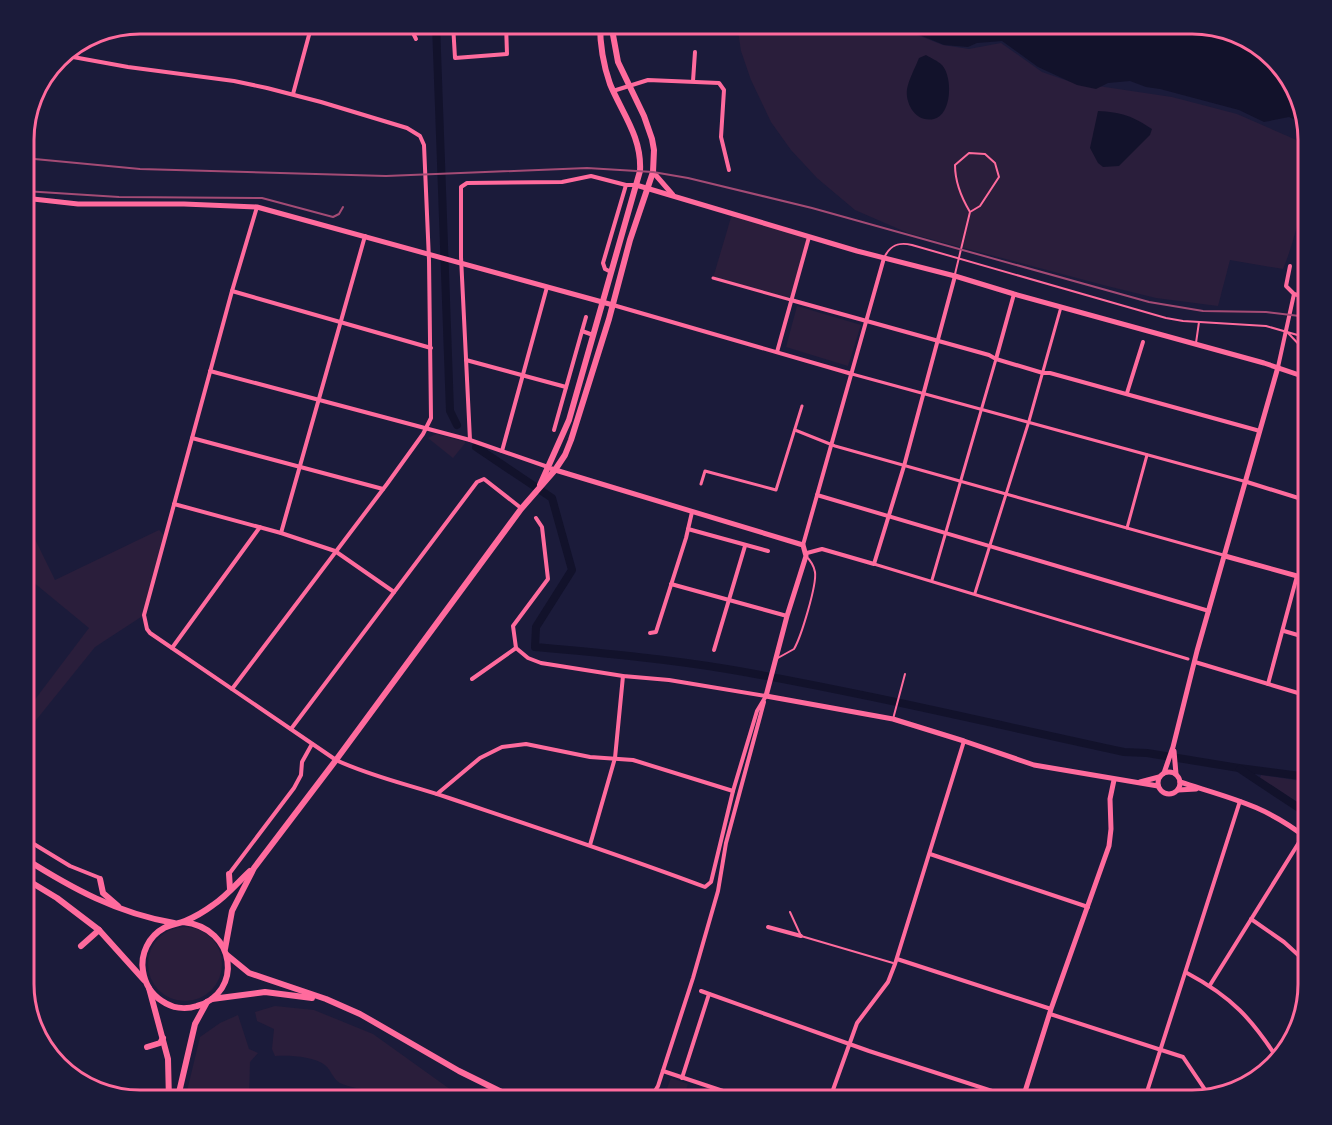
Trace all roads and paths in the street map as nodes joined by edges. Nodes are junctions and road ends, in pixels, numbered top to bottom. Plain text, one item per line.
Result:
1 (309, 34) edge
2 (414, 34) edge
3 (453, 34) edge
4 (506, 34) edge
5 (601, 34) edge
6 (612, 34) edge
7 (416, 39) dead end
8 (695, 52) dead end
9 (74, 58) edge
10 (693, 81) junction
11 (628, 85) junction
12 (613, 91) junction
13 (293, 94) junction
14 (729, 171) dead end
15 (652, 172) junction
16 (626, 185) junction
17 (636, 185) junction
18 (648, 189) junction
19 (674, 197) junction
20 (35, 199) edge
21 (257, 207) junction
22 (970, 212) junction
23 (364, 236) junction
24 (809, 236) junction
25 (428, 254) junction
26 (884, 258) junction
27 (960, 259) junction
28 (462, 262) junction
29 (1288, 266) dead end
30 (611, 272) junction
31 (955, 276) junction
32 (713, 278) dead end
33 (548, 286) junction
34 (232, 291) junction
35 (1014, 294) junction
36 (1294, 294) junction
37 (1298, 295) edge
38 (791, 300) junction
39 (601, 301) junction
40 (613, 304) junction
41 (1061, 307) junction
42 (586, 317) dead end
43 (867, 320) junction
44 (340, 322) junction
45 (1199, 322) junction
46 (582, 331) junction
47 (1286, 331) junction
48 (593, 335) junction
49 (1298, 335) edge
50 (938, 340) junction
51 (1143, 342) dead end
52 (1298, 344) edge
53 (1195, 345) junction
54 (431, 348) junction
55 (777, 352) junction
56 (996, 359) junction
57 (466, 360) junction
58 (1278, 367) junction
59 (210, 371) junction
60 (1043, 373) junction
61 (852, 374) junction
62 (1298, 374) edge
63 (523, 376) junction
64 (566, 387) junction
65 (1127, 393) junction
66 (923, 394) junction
67 (318, 399) junction
68 (802, 406) dead end
69 (980, 408) junction
70 (1029, 421) junction
71 (427, 428) junction
72 (554, 430) dead end
73 (795, 430) junction
74 (1261, 431) junction
75 (192, 438) junction
76 (470, 440) junction
77 (832, 445) junction
78 (502, 451) junction
79 (1147, 455) junction
80 (904, 466) junction
81 (299, 467) junction
82 (548, 467) junction
83 (555, 470) junction
84 (960, 481) junction
85 (1246, 482) junction
86 (701, 484) dead end
87 (540, 485) junction
88 (383, 489) junction
89 (1006, 493) junction
90 (817, 495) junction
91 (1298, 498) edge
92 (174, 504) junction
93 (521, 509) junction
94 (692, 511) junction
95 (888, 517) junction
96 (536, 518) dead end
97 (260, 527) junction
98 (1127, 528) junction
99 (688, 529) junction
100 (281, 533) junction
101 (946, 533) junction
102 (803, 545) junction
103 (745, 546) junction
104 (990, 546) junction
105 (335, 551) junction
106 (768, 551) dead end
107 (807, 555) junction
108 (1225, 556) junction
109 (874, 564) junction
110 (1298, 576) joint
111 (932, 580) junction
112 (671, 584) junction
113 (394, 592) junction
114 (975, 593) junction
115 (728, 601) junction
116 (1209, 611) junction
117 (787, 616) junction
118 (1284, 631) junction
119 (650, 633) dead end
120 (1298, 635) edge
121 (172, 648) junction
122 (516, 648) junction
123 (714, 650) dead end
124 (1188, 659) dead end
125 (774, 660) junction
126 (1195, 662) junction
127 (904, 674) dead end
128 (623, 676) junction
129 (472, 679) dead end
130 (1269, 684) junction
131 (232, 689) junction
132 (1298, 693) edge
133 (766, 696) junction
134 (893, 719) junction
135 (291, 729) junction
136 (964, 741) junction
137 (312, 744) junction
138 (615, 758) junction
139 (336, 760) junction
140 (1171, 764) junction
141 (1176, 774) junction
142 (1161, 775) junction
143 (1114, 780) junction
144 (1180, 782) junction
145 (1139, 783) junction
146 (1158, 786) junction
147 (1204, 789) junction
148 (1178, 790) junction
149 (733, 791) junction
150 (437, 794) junction
151 (1241, 800) junction
152 (1298, 832) edge
153 (590, 844) junction
154 (35, 845) edge
155 (1298, 850) edge
156 (930, 855) junction
157 (35, 865) edge
158 (254, 868) junction
159 (229, 874) joint
160 (100, 879) joint
161 (35, 885) edge
162 (230, 889) junction
163 (1088, 907) junction
164 (790, 912) dead end
165 (129, 913) junction
166 (1251, 919) junction
167 (183, 922) junction
168 (175, 924) junction
169 (768, 927) dead end
170 (99, 930) junction
171 (801, 936) junction
172 (81, 946) dead end
173 (226, 952) junction
174 (1298, 955) edge
175 (896, 962) junction
176 (1187, 973) junction
177 (145, 981) junction
178 (1210, 986) junction
179 (149, 988) junction
180 (701, 991) dead end
181 (709, 994) junction
182 (326, 999) junction
183 (210, 1000) junction
184 (1051, 1012) junction
185 (163, 1038) junction
186 (849, 1042) junction
187 (147, 1047) dead end
188 (1161, 1049) junction
189 (1273, 1052) edge
190 (663, 1071) junction
191 (682, 1078) junction
192 (169, 1090) edge
193 (180, 1090) edge
194 (498, 1090) edge
195 (656, 1090) edge
196 (719, 1090) edge
197 (833, 1090) edge
198 (988, 1090) edge
199 (1026, 1090) edge
200 (1148, 1090) edge
201 (1205, 1090) edge

1 - 13 street
2 - 7 street
3 - 4 street
5 - 12 main road
6 - 11 main road
8 - 10 street
9 - 13 street
10 - 11 street
10 - 14 street
11 - 12 street
11 - 15 main road
12 - 17 main road
13 - 25 street
15 - 18 main road
15 - 19 street
16 - 17 street
16 - 28 street
16 - 30 street
17 - 18 street
17 - 30 main road
18 - 19 street
18 - 40 main road
19 - 24 street
20 - 21 street
21 - 23 street
21 - 34 street
22 - 22 lane
22 - 27 lane
23 - 25 street
23 - 44 street
24 - 26 street
24 - 38 street
25 - 28 street
25 - 54 street
26 - 27 lane
26 - 31 street
26 - 43 street
27 - 31 lane
27 - 45 lane
28 - 33 street
28 - 57 street
29 - 36 street
30 - 39 main road
31 - 35 street
31 - 50 street
32 - 38 street
33 - 39 street
33 - 63 street
34 - 44 street
34 - 59 street
35 - 41 street
35 - 56 street
36 - 37 street
36 - 47 street
38 - 43 street
38 - 55 street
39 - 40 street
39 - 48 main road
40 - 55 street
40 - 83 main road
41 - 53 street
41 - 60 street
42 - 46 street
43 - 50 street
43 - 61 street
44 - 54 street
44 - 67 street
45 - 47 lane
45 - 53 lane
46 - 48 street
46 - 64 street
47 - 49 lane
47 - 52 lane
47 - 58 street
48 - 82 main road
50 - 56 street
50 - 66 street
51 - 65 street
53 - 58 street
54 - 71 street
55 - 61 street
56 - 60 street
56 - 69 street
57 - 63 street
57 - 76 street
58 - 62 street
58 - 74 street
59 - 67 street
59 - 75 street
60 - 65 street
60 - 70 street
61 - 66 street
61 - 77 street
63 - 64 street
63 - 78 street
64 - 72 street
65 - 74 street
66 - 69 street
66 - 80 street
67 - 71 street
67 - 81 street
68 - 73 street
69 - 70 street
69 - 84 street
70 - 79 street
70 - 89 street
71 - 76 street
71 - 88 street
73 - 77 street
73 - 86 street
74 - 85 street
75 - 81 street
75 - 92 street
76 - 78 street
77 - 80 street
77 - 90 street
78 - 82 street
79 - 85 street
79 - 98 street
80 - 84 street
80 - 95 street
81 - 88 street
81 - 100 street
82 - 83 street
82 - 87 main road
83 - 87 main road
83 - 94 street
84 - 89 street
84 - 101 street
85 - 91 street
85 - 108 street
87 - 93 main road
88 - 105 street
89 - 98 street
89 - 104 street
90 - 95 street
90 - 102 street
92 - 97 street
92 - 121 street
93 - 113 street
93 - 139 main road
94 - 99 street
94 - 102 street
95 - 101 street
95 - 109 street
96 - 122 street
97 - 100 street
97 - 121 street
98 - 108 street
99 - 103 street
99 - 112 street
100 - 105 street
101 - 104 street
101 - 111 street
102 - 107 street
103 - 106 street
103 - 115 street
104 - 114 street
104 - 116 street
105 - 113 street
105 - 131 street
107 - 109 street
107 - 117 street
107 - 125 lane
108 - 110 street
108 - 116 street
109 - 111 street
110 - 118 street
111 - 114 street
112 - 115 street
112 - 119 street
113 - 135 street
114 - 124 street
115 - 117 street
115 - 123 street
116 - 126 street
117 - 125 street
118 - 120 street
118 - 130 street
121 - 131 street
122 - 128 street
122 - 129 street
125 - 133 street
126 - 130 street
126 - 140 street
127 - 134 lane
128 - 133 street
128 - 138 street
130 - 132 street
131 - 135 street
133 - 134 street
133 - 149 street
133 - 190 street
134 - 136 street
135 - 137 street
136 - 143 street
136 - 156 street
137 - 139 street
137 - 159 street
138 - 149 street
138 - 150 street
138 - 153 street
139 - 150 street
139 - 158 main road
140 - 141 street
140 - 142 street
141 - 142 street
141 - 144 street
142 - 145 street
142 - 146 street
143 - 145 street
143 - 163 street
144 - 147 street
144 - 148 street
145 - 146 street
146 - 148 street
147 - 148 street
147 - 151 street
149 - 153 street
150 - 153 street
151 - 152 street
151 - 176 street
154 - 160 street
155 - 166 street
156 - 163 street
156 - 175 street
157 - 165 main road
158 - 162 main road
158 - 173 main road
159 - 162 main road
160 - 165 main road
161 - 170 main road
162 - 167 main road
163 - 184 street
164 - 171 lane
165 - 168 main road
166 - 174 street
166 - 178 street
167 - 168 main road
167 - 173 main road
168 - 177 main road
169 - 171 street
170 - 172 main road
170 - 177 main road
171 - 175 lane
173 - 182 main road
173 - 183 main road
175 - 184 street
175 - 186 street
176 - 178 street
176 - 188 street
177 - 179 main road
178 - 189 street
179 - 183 main road
179 - 185 main road
180 - 181 street
181 - 186 street
181 - 191 street
182 - 183 main road
182 - 194 main road
183 - 193 main road
184 - 188 street
184 - 199 street
185 - 187 main road
185 - 192 main road
186 - 197 street
186 - 198 street
188 - 200 street
188 - 201 street
190 - 191 street
190 - 195 street
191 - 196 street

